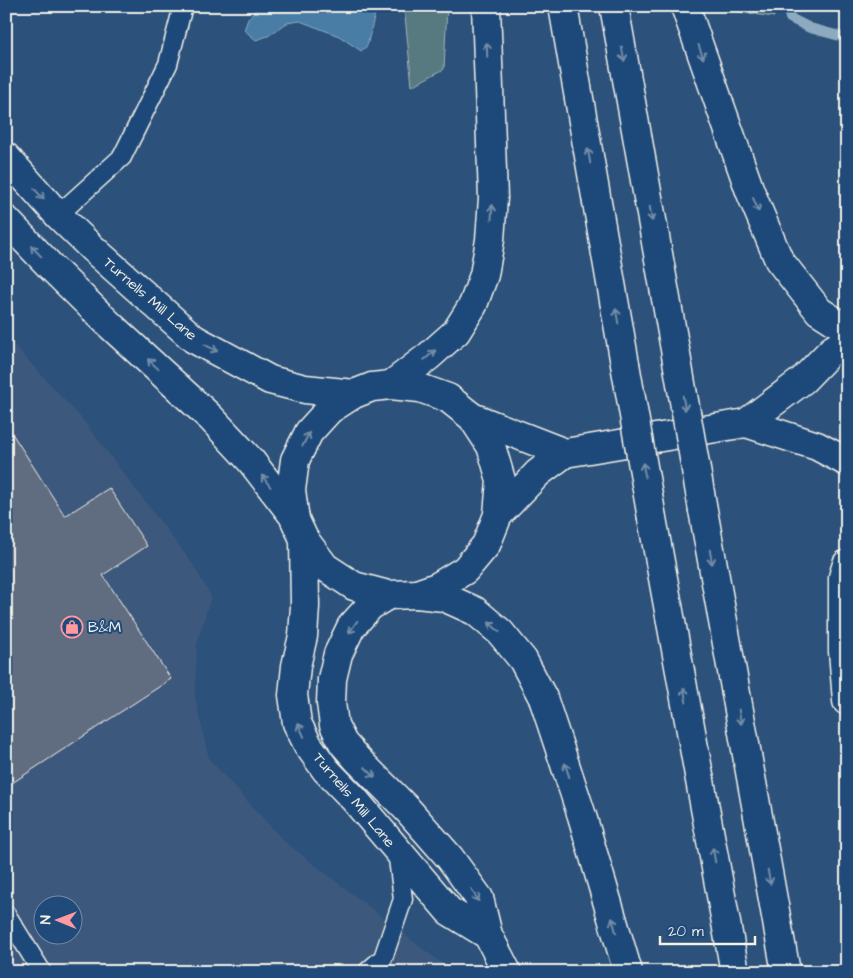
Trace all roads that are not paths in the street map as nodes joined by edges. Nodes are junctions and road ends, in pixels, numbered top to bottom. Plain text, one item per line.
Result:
1 (183, 6) edge
2 (486, 6) edge
3 (563, 6) edge
4 (614, 6) edge
5 (685, 6) edge
6 (6, 157) edge
7 (58, 215) junction
8 (6, 220) edge
9 (847, 329) edge
10 (847, 341) edge
11 (391, 385) junction
12 (354, 394) junction
13 (472, 417) junction
14 (746, 423) junction
15 (565, 453) junction
16 (847, 462) edge
17 (498, 515) junction
18 (300, 529) junction
19 (847, 564) edge
20 (417, 594) junction
21 (388, 595) junction
22 (847, 701) edge
23 (396, 850) junction
24 (6, 914) edge
25 (488, 935) junction
26 (42, 972) edge
27 (367, 972) edge
28 (508, 972) edge
29 (628, 972) edge
30 (735, 972) edge
31 (786, 972) edge

1 - 7 lane
11 -> 2 main road
30 -> 3 main road, bridge
4 -> 31 main road, bridge
5 -> 9 main road
6 -> 7 main road, Turnells Mill Lane
7 -> 12 main road, Turnells Mill Lane
18 -> 8 main road
10 - 14 main road
11 - 12 main road
11 - 13 main road
18 -> 12 main road, Turnells Mill Lane
13 - 15 main road
13 - 17 main road
14 - 15 main road
14 - 16 main road
15 - 17 main road
17 - 20 main road
18 - 21 main road
23 -> 18 main road, Turnells Mill Lane
19 - 22 main road
20 - 21 main road
29 -> 20 main road
21 -> 25 main road, Turnells Mill Lane
23 - 25 main road, Turnells Mill Lane
23 - 27 lane
24 - 26 lane
25 - 28 main road, Turnells Mill Lane

